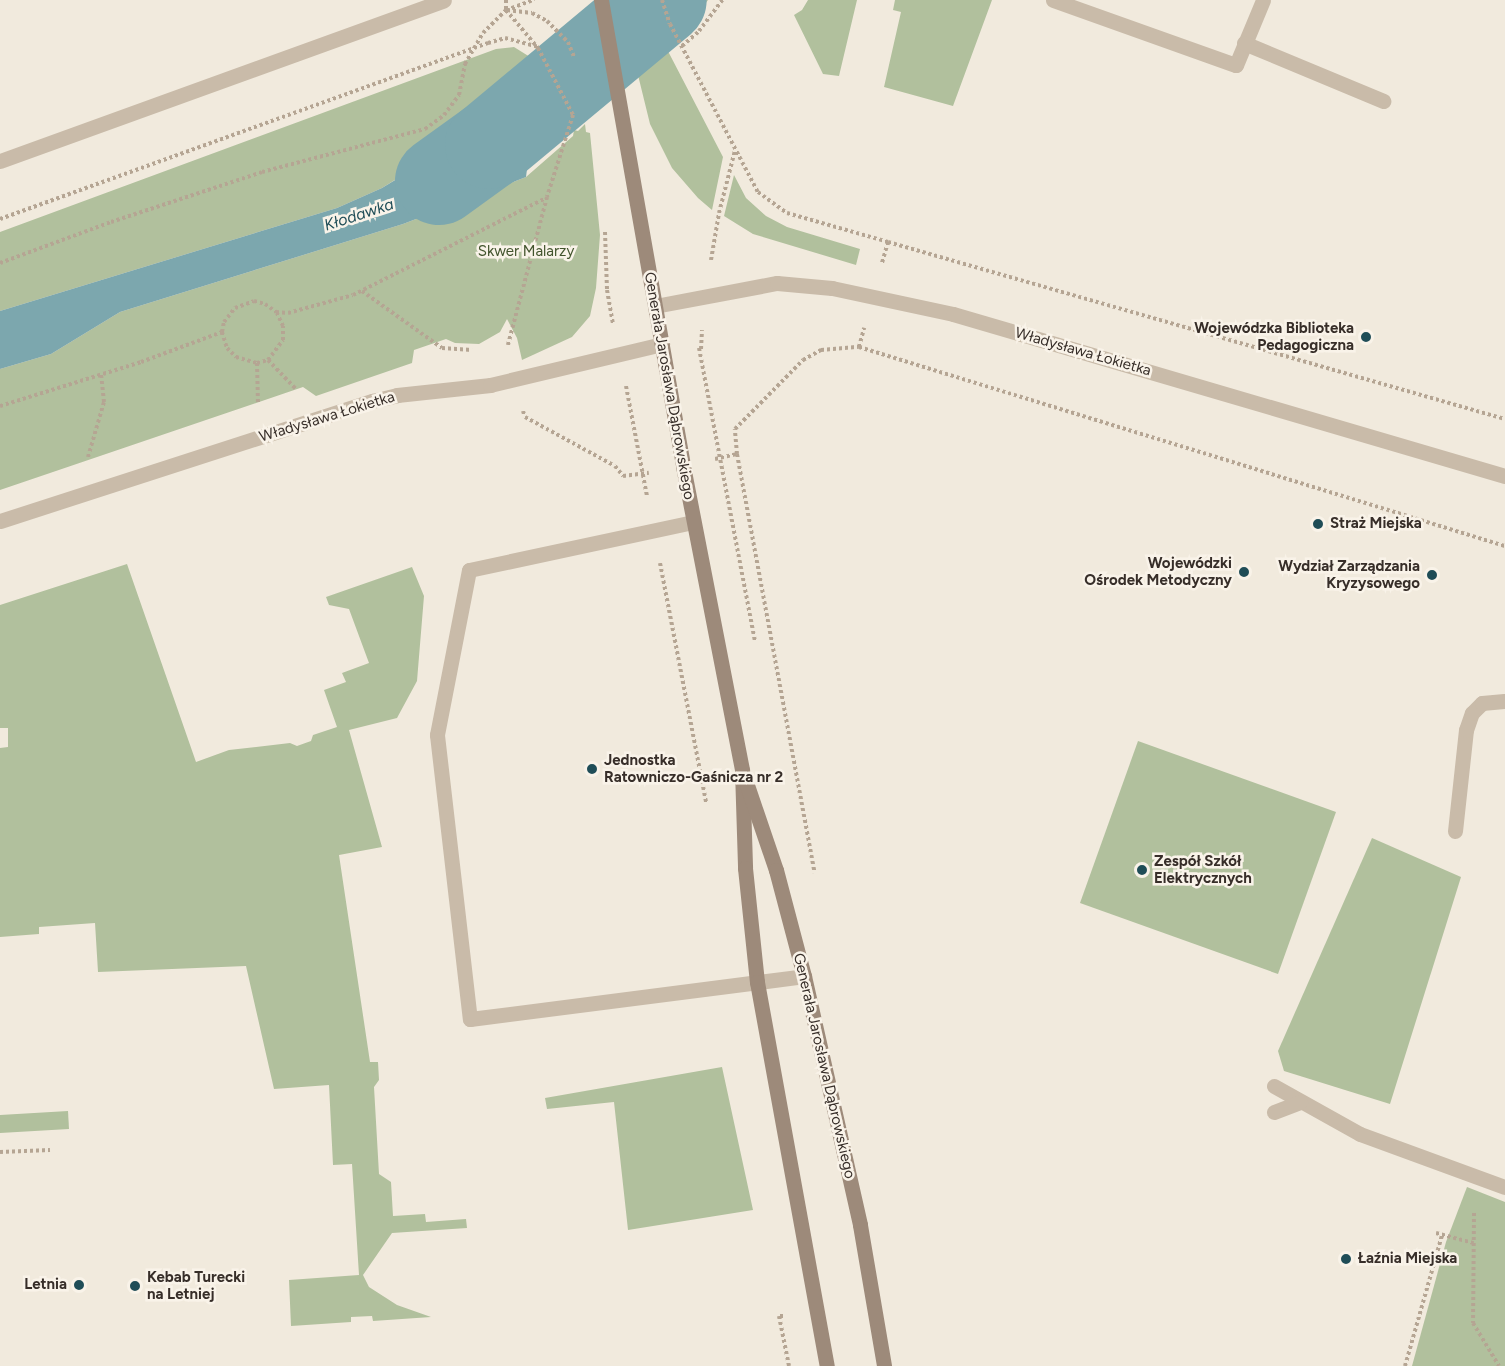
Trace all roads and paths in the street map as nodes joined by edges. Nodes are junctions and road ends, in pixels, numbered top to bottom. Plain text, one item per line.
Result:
1 (444, 0) edge
2 (506, 0) edge
3 (534, 0) edge
4 (601, 0) edge
5 (662, 0) edge
6 (722, 0) edge
7 (1053, 0) edge
8 (1101, 0) edge
9 (1263, 0) edge
10 (506, 10) junction
11 (1094, 15) junction
12 (1244, 43) junction
13 (682, 46) junction
14 (538, 48) junction
15 (471, 50) junction
16 (575, 59) dead end
17 (1383, 100) dead end
18 (573, 115) dead end
19 (0, 161) edge
20 (547, 197) dead end
21 (0, 219) edge
22 (604, 224) dead end
23 (888, 242) dead end
24 (0, 263) edge
25 (362, 291) junction
26 (705, 296) junction
27 (655, 306) junction
28 (276, 312) junction
29 (222, 332) junction
30 (508, 344) dead end
31 (662, 344) junction
32 (499, 347) dead end
33 (859, 347) dead end
34 (480, 351) dead end
35 (701, 353) dead end
36 (620, 354) junction
37 (101, 374) junction
38 (0, 406) edge
39 (1505, 419) edge
40 (86, 466) dead end
41 (1505, 476) edge
42 (0, 521) edge
43 (693, 522) junction
44 (654, 529) junction
45 (1505, 546) edge
46 (1504, 701) edge
47 (742, 770) junction
48 (707, 804) dead end
49 (1455, 831) dead end
50 (804, 976) junction
51 (757, 982) junction
52 (1274, 1086) dead end
53 (1300, 1102) junction
54 (1274, 1113) dead end
55 (50, 1150) dead end
56 (0, 1152) edge
57 (1475, 1176) junction
58 (1505, 1187) edge
59 (1436, 1233) dead end
60 (1442, 1235) junction
61 (1474, 1243) junction
62 (827, 1366) edge
63 (884, 1366) edge
64 (1405, 1366) edge
65 (1500, 1366) edge

1 - 19 street
2 - 10 path
3 - 10 path
4 - 27 main road, Generała Jarosława Dąbrowskiego
5 - 13 path
6 - 13 path
7 - 11 street
8 - 11 street
9 - 12 street
10 - 14 path
10 - 15 path
10 - 16 path
11 - 12 street
12 - 17 street
13 - 26 path
14 - 15 path
14 - 18 path
15 - 21 path
15 - 24 path
20 - 25 path
22 - 36 path
23 - 39 path
25 - 28 path
25 - 34 path
26 - 27 street, Władysława Łokietka
26 - 35 path
26 - 41 street, Władysława Łokietka
27 - 31 main road, Generała Jarosława Dąbrowskiego
28 - 29 path
28 - 29 path
29 - 37 path
30 - 32 path
31 - 36 street, Władysława Łokietka
31 - 43 main road, Generała Jarosława Dąbrowskiego
33 - 45 path
36 - 42 street, Władysława Łokietka
36 - 44 path
37 - 38 path
37 - 40 path
43 - 44 street
43 - 47 main road, Generała Jarosława Dąbrowskiego
44 - 48 path
44 - 51 street
46 - 49 street
47 - 50 main road, Generała Jarosława Dąbrowskiego
47 - 51 main road, Generała Jarosława Dąbrowskiego
50 - 51 street
50 - 63 main road, Generała Jarosława Dąbrowskiego
51 - 62 main road, Generała Jarosława Dąbrowskiego
52 - 53 street
53 - 54 street
53 - 57 street
55 - 56 path
57 - 58 street
57 - 61 path
59 - 60 path
60 - 61 path
60 - 64 path
61 - 65 path

